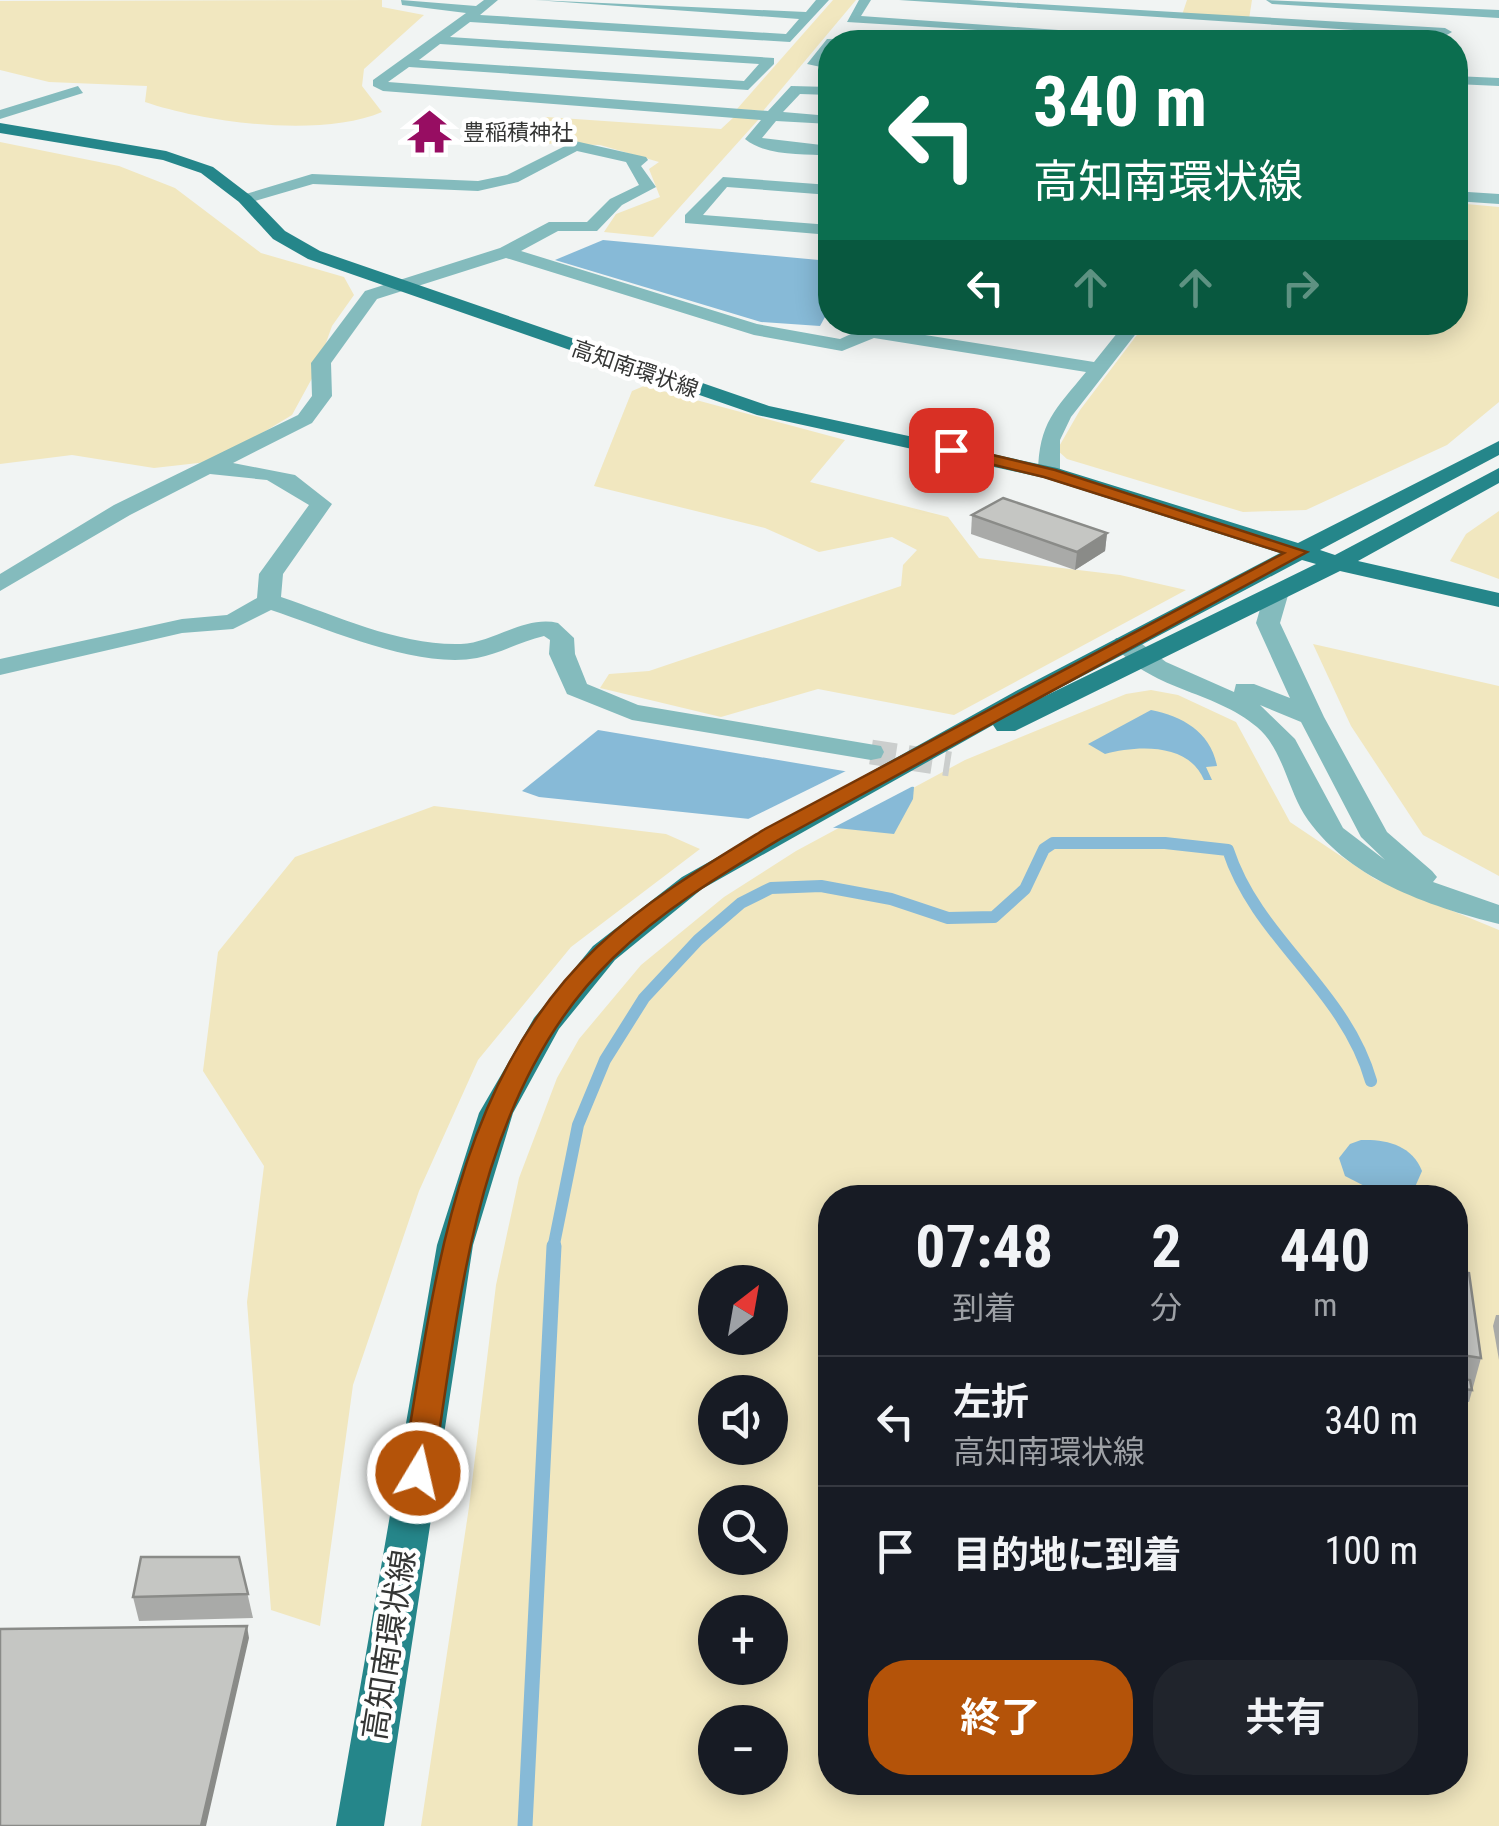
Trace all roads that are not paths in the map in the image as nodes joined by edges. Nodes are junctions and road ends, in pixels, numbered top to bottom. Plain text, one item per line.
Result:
1 (410, 0) edge
2 (542, 0) edge
3 (823, 0) edge
4 (865, 0) edge
5 (905, 0) edge
6 (1180, 0) edge
7 (1260, 0) edge
8 (1272, 0) edge
9 (1119, 6) edge
10 (480, 9) edge
11 (1445, 10) junction
12 (1499, 14) edge
13 (810, 16) junction
14 (1177, 16) junction
15 (1256, 21) junction
16 (999, 30) edge
17 (1109, 30) edge
18 (1172, 30) edge
19 (1363, 30) edge
20 (1446, 30) edge
21 (439, 40) junction
22 (407, 62) junction
23 (1468, 81) edge
24 (1499, 82) edge
25 (78, 90) dead end
26 (818, 90) edge
27 (0, 115) edge
28 (772, 116) junction
29 (818, 119) edge
30 (0, 128) edge
31 (818, 150) edge
32 (818, 189) edge
33 (1468, 197) edge
34 (245, 199) junction
35 (1499, 199) edge
36 (818, 229) edge
37 (506, 252) junction
38 (396, 287) junction
39 (859, 335) edge
40 (911, 335) edge
41 (1125, 335) edge
42 (1098, 368) junction
43 (1499, 448) edge
44 (198, 470) junction
45 (1049, 473) junction
46 (1499, 474) edge
47 (1298, 552) junction
48 (1337, 563) junction
49 (0, 584) edge
50 (1277, 592) junction
51 (1499, 600) edge
52 (269, 601) junction
53 (1143, 650) junction
54 (0, 667) edge
55 (1311, 717) junction
56 (871, 752) tunnel mouth
57 (1444, 894) junction
58 (1499, 916) edge
59 (360, 1826) edge

1 - 10 street
2 - 13 street
3 - 13 street
4 - 16 street
5 - 9 street
6 - 14 street
7 - 15 street
8 - 11 street
9 - 14 street
9 - 17 street
10 - 13 street
10 - 21 street
11 - 12 street
11 - 20 street
14 - 15 street
14 - 18 street
15 - 19 street
21 - 22 street
21 - 22 street
22 - 28 street
23 - 24 street
25 - 27 street
26 - 28 street
28 - 29 street
28 - 31 street
30 - 34 main road, 高知南環状線
32 - 36 street
33 - 35 street
34 - 37 street
34 - 38 main road, 高知南環状線
37 - 38 street
37 - 39 street
38 - 44 street
38 - 45 main road, 高知南環状線
40 - 42 street
41 - 42 street
42 - 45 street
43 - 47 main road, 高知南環状線
44 - 49 street
44 - 52 street
45 - 47 main road, 高知南環状線
46 - 48 main road, 高知南環状線
47 - 48 main road, 高知南環状線
47 - 53 main road, 高知南環状線
48 - 50 main road, 高知南環状線
48 - 51 main road, 高知南環状線
50 - 53 main road, 高知南環状線
50 - 55 street
52 - 54 street
52 - 56 street
53 - 55 street
53 - 57 street
53 - 59 main road, 高知南環状線
55 - 57 street
57 - 58 street

